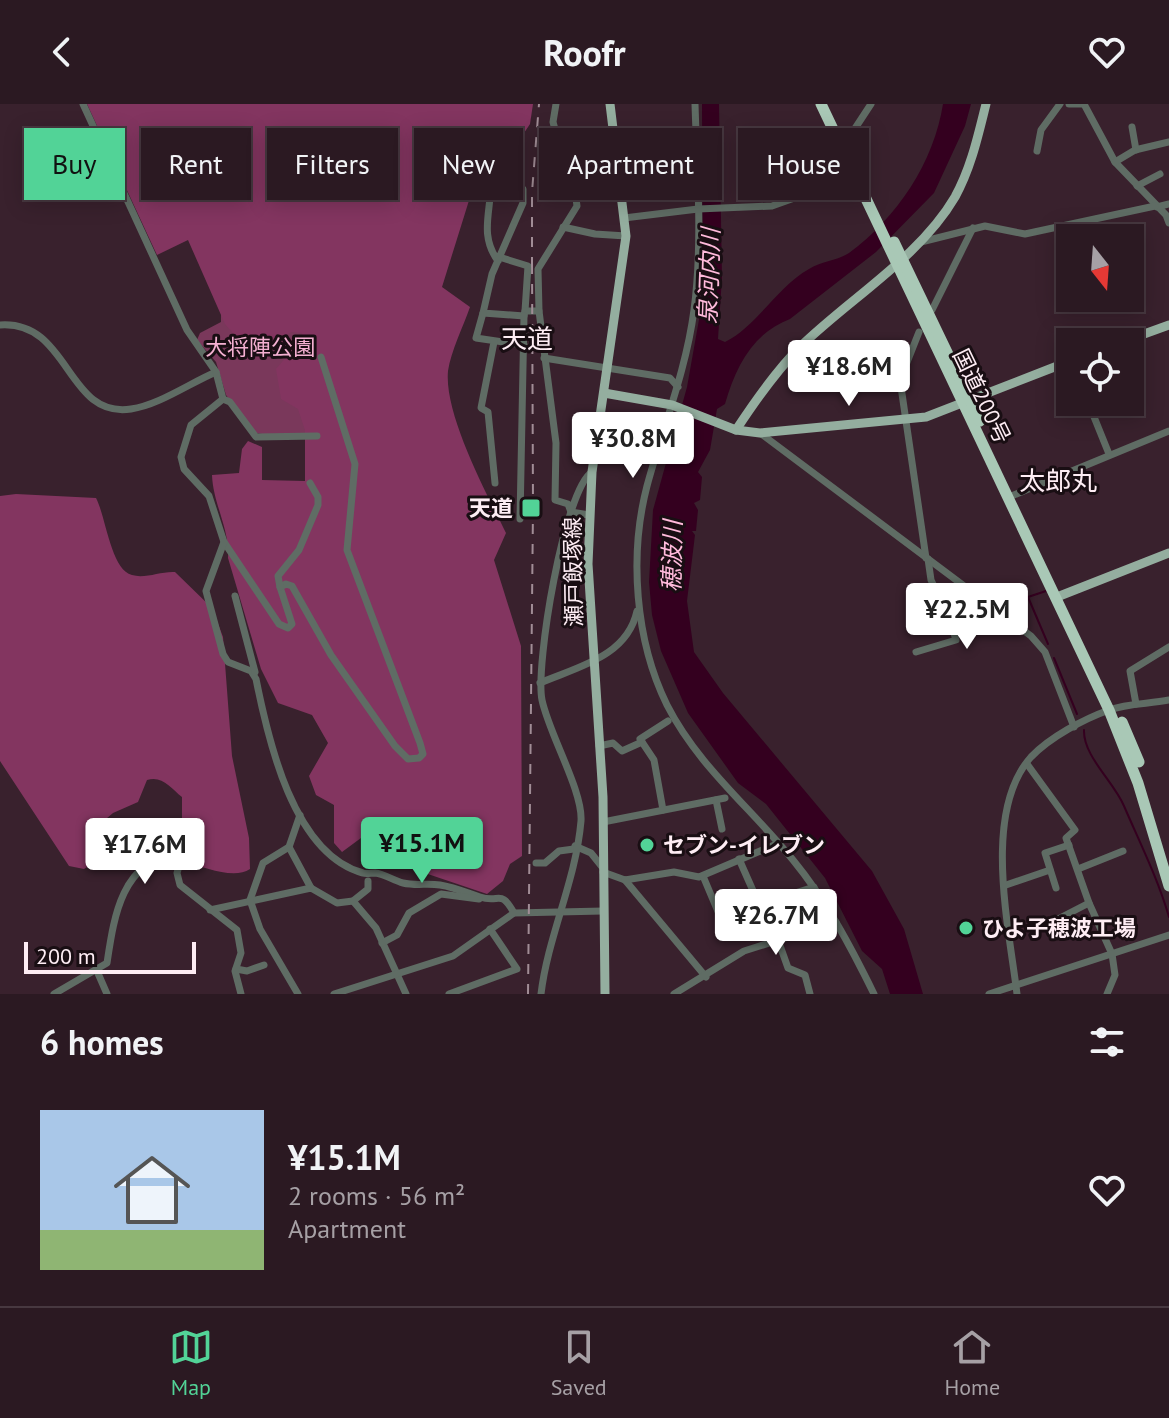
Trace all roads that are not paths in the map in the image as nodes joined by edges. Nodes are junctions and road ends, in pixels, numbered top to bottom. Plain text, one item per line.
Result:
1 (83, 104) edge
2 (556, 104) edge
3 (610, 104) edge
4 (695, 104) edge
5 (821, 104) edge
6 (828, 104) edge
7 (871, 104) edge
8 (986, 104) edge
9 (1060, 104) edge
10 (1069, 104) edge
11 (1084, 104) edge
12 (1132, 127) dead end
13 (834, 128) edge
14 (837, 128) edge
15 (854, 128) edge
16 (1169, 142) edge
17 (1136, 150) junction
18 (1037, 151) dead end
19 (1115, 162) junction
20 (1160, 174) dead end
21 (1137, 186) junction
22 (869, 197) edge
23 (789, 200) edge
24 (1169, 204) edge
25 (1156, 206) junction
26 (698, 209) junction
27 (624, 218) junction
28 (1169, 223) edge
29 (563, 227) junction
30 (973, 228) junction
31 (626, 236) junction
32 (915, 244) junction
33 (897, 257) junction
34 (498, 259) junction
35 (932, 310) dead end
36 (539, 311) junction
37 (483, 313) junction
38 (525, 314) junction
39 (0, 325) edge
40 (1169, 325) edge
41 (919, 332) dead end
42 (1144, 334) edge
43 (494, 342) junction
44 (524, 345) junction
45 (321, 357) dead end
46 (544, 358) junction
47 (1056, 367) edge
48 (608, 368) junction
49 (216, 372) junction
50 (678, 387) junction
51 (604, 393) junction
52 (223, 399) junction
53 (967, 402) junction
54 (674, 405) junction
55 (1094, 416) edge
56 (907, 420) junction
57 (734, 429) junction
58 (1169, 431) edge
59 (760, 433) junction
60 (317, 436) dead end
61 (1109, 454) junction
62 (592, 472) junction
63 (310, 483) dead end
64 (495, 483) dead end
65 (1012, 495) junction
66 (571, 512) junction
67 (589, 515) junction
68 (520, 519) dead end
69 (224, 542) junction
70 (1169, 553) edge
71 (927, 559) junction
72 (280, 587) junction
73 (1060, 595) junction
74 (235, 596) dead end
75 (639, 601) junction
76 (997, 611) junction
77 (950, 620) junction
78 (1169, 647) edge
79 (916, 652) dead end
80 (594, 664) junction
81 (256, 679) junction
82 (540, 683) junction
83 (1169, 700) edge
84 (1136, 704) junction
85 (1112, 709) junction
86 (668, 721) dead end
87 (1074, 727) junction
88 (642, 742) junction
89 (599, 746) junction
90 (1027, 764) junction
91 (663, 810) junction
92 (300, 815) junction
93 (603, 822) junction
94 (722, 829) dead end
95 (779, 843) junction
96 (1163, 844) edge
97 (1069, 845) junction
98 (289, 847) junction
99 (575, 848) junction
100 (1123, 851) dead end
101 (739, 859) junction
102 (1169, 861) edge
103 (536, 863) dead end
104 (1078, 869) junction
105 (603, 870) junction
106 (1050, 870) junction
107 (703, 876) junction
108 (625, 880) junction
109 (368, 881) dead end
110 (1006, 885) junction
111 (1169, 886) edge
112 (814, 887) junction
113 (311, 888) junction
114 (1056, 888) dead end
115 (486, 899) junction
116 (250, 900) junction
117 (353, 901) junction
118 (758, 902) dead end
119 (1089, 903) junction
120 (210, 910) junction
121 (563, 910) junction
122 (603, 911) junction
123 (514, 913) junction
124 (719, 914) dead end
125 (1056, 920) dead end
126 (836, 922) junction
127 (490, 929) junction
128 (805, 931) junction
129 (1169, 935) edge
130 (778, 940) junction
131 (382, 943) junction
132 (1112, 954) junction
133 (264, 965) dead end
134 (236, 969) junction
135 (97, 971) junction
136 (396, 973) junction
137 (706, 977) junction
138 (1016, 984) junction
139 (459, 992) edge
140 (54, 994) edge
141 (107, 994) edge
142 (241, 994) edge
143 (298, 994) edge
144 (334, 994) edge
145 (406, 994) edge
146 (449, 994) edge
147 (541, 994) edge
148 (605, 994) edge
149 (674, 994) edge
150 (810, 994) edge
151 (874, 994) edge
152 (989, 994) edge
153 (1017, 994) edge
154 (1107, 994) edge

1 - 49 street
2 - 29 street
3 - 27 main road, 瀬戸飯塚線
4 - 26 street
5 - 13 highway, 国道200号
6 - 14 highway, 国道200号
7 - 15 street
8 - 32 main road
9 - 18 street
10 - 11 street
11 - 19 street
12 - 17 street
16 - 17 street
17 - 19 street
19 - 21 street
20 - 21 street
21 - 25 street
22 - 33 highway, 国道200号
23 - 26 street
24 - 25 street
25 - 28 street
25 - 30 street
26 - 27 street
26 - 50 street
27 - 31 main road, 瀬戸飯塚線
29 - 31 street
29 - 36 street
30 - 32 street
30 - 35 street
31 - 48 main road, 瀬戸飯塚線
32 - 33 main road
33 - 53 highway, 国道200号
33 - 57 main road
34 - 34 street
34 - 37 street
34 - 38 street
36 - 38 street
36 - 46 street
37 - 38 street
37 - 43 street
38 - 44 street
39 - 49 street
40 - 42 main road
41 - 56 street
43 - 44 street
43 - 64 street
44 - 68 street
45 - 72 street
46 - 48 street
46 - 66 street
47 - 53 main road
48 - 50 street
48 - 51 main road, 瀬戸飯塚線
49 - 52 street
50 - 54 street
51 - 54 main road
51 - 62 main road, 瀬戸飯塚線
52 - 60 street
52 - 69 street
53 - 56 main road
53 - 65 highway, 国道200号
54 - 57 main road
54 - 75 street
55 - 61 street
56 - 59 main road
56 - 71 street
57 - 59 main road
58 - 61 street
59 - 71 street
61 - 65 street
62 - 66 street
62 - 67 main road, 瀬戸飯塚線
63 - 72 street
65 - 73 highway, 国道200号
66 - 67 street
66 - 82 street
67 - 80 main road, 瀬戸飯塚線
69 - 72 street
69 - 81 street
70 - 73 main road
71 - 76 street
71 - 77 street
73 - 85 highway, 国道200号
74 - 81 street
75 - 80 street
75 - 95 street
76 - 77 street
76 - 87 street
77 - 79 street
78 - 84 street
80 - 82 street
80 - 89 main road, 瀬戸飯塚線
81 - 92 street
82 - 99 street
83 - 84 street
84 - 85 street
85 - 87 street
85 - 96 highway, 国道200号
86 - 88 street
87 - 90 street
88 - 89 street
88 - 91 street
89 - 93 main road, 瀬戸飯塚線
90 - 97 street
90 - 110 street
91 - 93 street
91 - 94 street
92 - 98 street
92 - 115 street
93 - 105 main road, 瀬戸飯塚線
95 - 101 street
95 - 112 street
96 - 102 highway, 国道200号
96 - 111 highway, 国道200号
97 - 104 street
97 - 106 street
98 - 113 street
98 - 116 street
99 - 103 street
99 - 105 street
99 - 121 street
100 - 104 street
101 - 107 street
101 - 118 street
104 - 119 street
105 - 108 street
105 - 122 main road, 瀬戸飯塚線
106 - 110 street
106 - 114 street
107 - 108 street
107 - 124 street
108 - 137 street
109 - 117 street
110 - 138 street
112 - 126 street
112 - 128 street
113 - 116 street
113 - 117 street
115 - 123 street
115 - 131 street
116 - 120 street
116 - 143 street
117 - 131 street
119 - 125 street
119 - 132 street
120 - 134 street
120 - 135 street
121 - 122 street
121 - 123 street
121 - 147 street
122 - 148 main road, 瀬戸飯塚線
123 - 127 street
126 - 128 street
126 - 151 street
127 - 136 street
127 - 139 street
128 - 130 street
129 - 132 street
130 - 137 street
130 - 150 street
131 - 136 street
132 - 138 street
132 - 154 street
133 - 134 street
134 - 142 street
135 - 140 street
135 - 141 street
136 - 144 street
136 - 145 street
137 - 149 street
138 - 152 street
138 - 153 street
139 - 146 street

